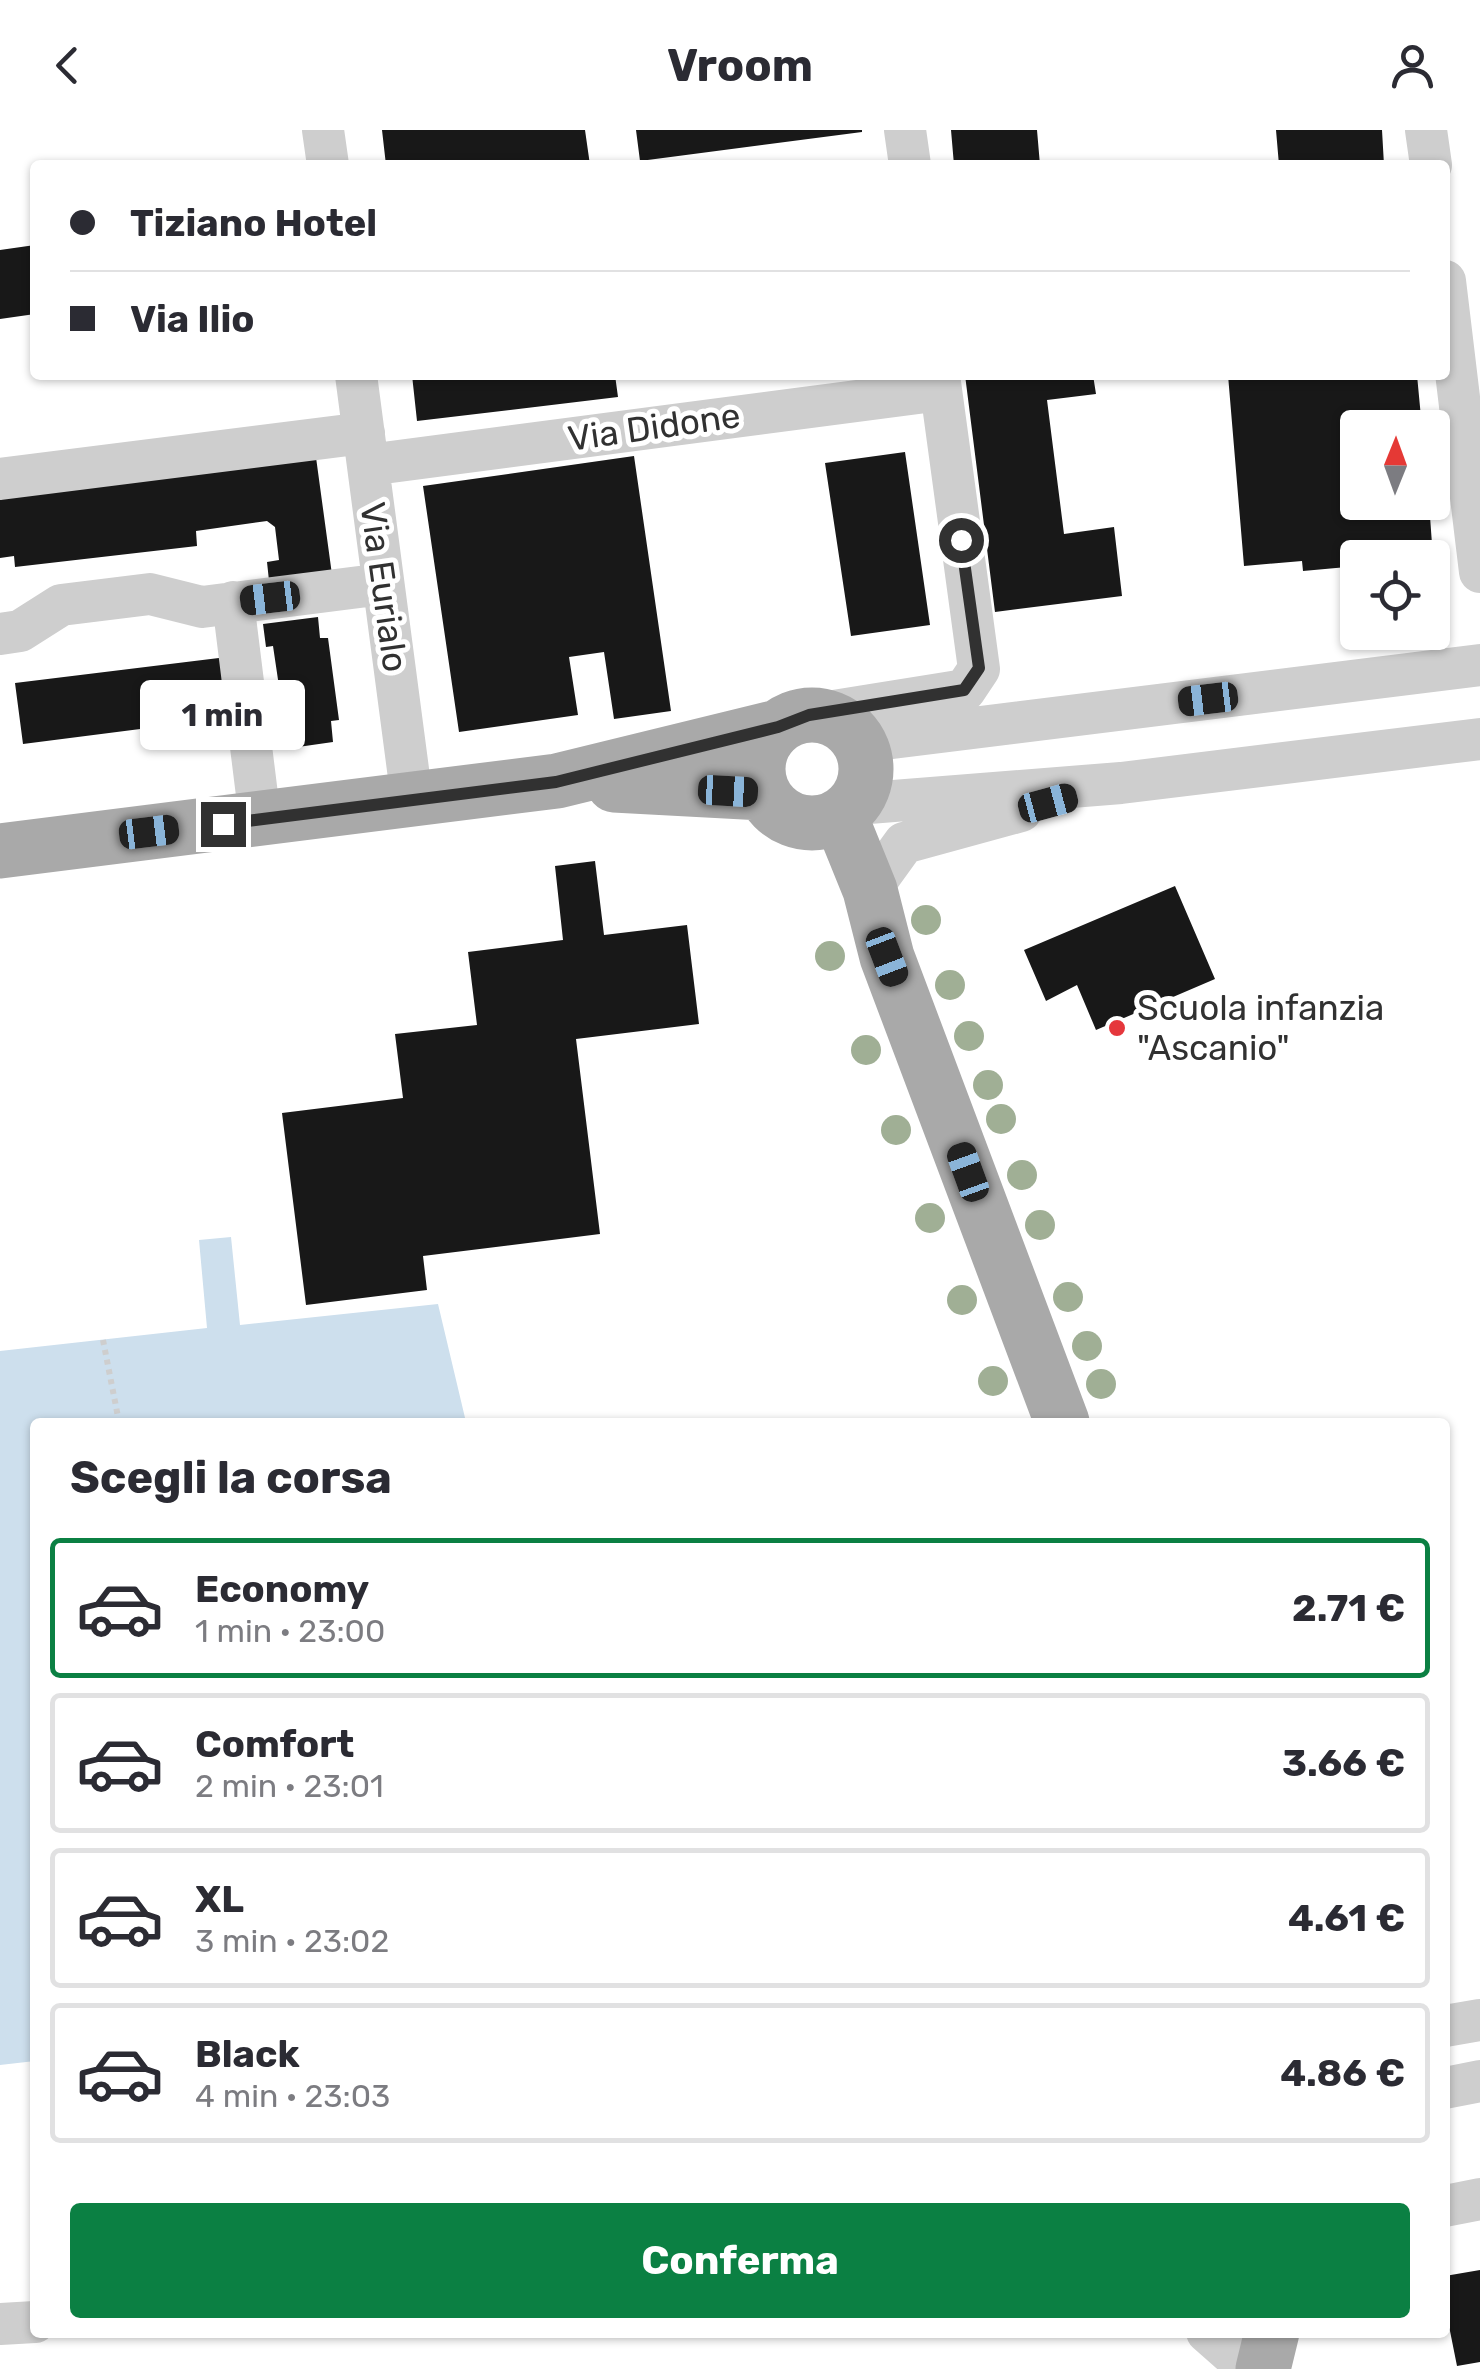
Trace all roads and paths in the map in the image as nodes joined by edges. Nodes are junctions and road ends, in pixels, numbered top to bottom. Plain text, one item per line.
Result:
1 (324, 130) edge
2 (905, 130) edge
3 (1426, 130) edge
4 (327, 160) edge
5 (909, 160) edge
6 (1430, 160) edge
7 (1450, 322) edge
8 (357, 380) edge
9 (940, 382) edge
10 (366, 449) junction
11 (0, 479) edge
12 (1479, 563) edge
13 (384, 584) junction
14 (233, 602) junction
15 (0, 634) edge
16 (1480, 665) edge
17 (794, 721) junction
18 (1480, 739) edge
19 (860, 742) junction
20 (556, 782) junction
21 (1121, 783) junction
22 (412, 800) junction
23 (814, 809) junction
24 (260, 819) junction
25 (1, 846) edge
26 (870, 890) junction
27 (887, 957) junction
28 (103, 1340) dead end
29 (118, 1418) edge
30 (1060, 1418) edge
31 (1480, 2020) edge
32 (1450, 2025) edge
33 (1480, 2082) edge
34 (1450, 2087) edge
35 (1480, 2199) edge
36 (1450, 2205) edge
37 (30, 2322) edge
38 (0, 2324) edge
39 (1215, 2338) edge
40 (1271, 2338) edge
41 (1249, 2369) edge
42 (1263, 2369) edge

1 - 4 street
2 - 5 street
3 - 6 street
7 - 12 street
8 - 10 street, Via Eurialo
9 - 10 street, Via Didone
9 - 17 street
10 - 11 street, Via Didone
10 - 13 street, Via Eurialo
13 - 14 street
13 - 22 street, Via Eurialo
14 - 15 street
14 - 24 street
16 - 19 street
17 - 19 main road
17 - 20 main road
17 - 23 main road
18 - 21 street
19 - 23 main road
20 - 22 main road
20 - 23 main road
21 - 23 street
21 - 26 street
22 - 24 main road
23 - 26 main road
23 - 27 main road
24 - 25 main road
26 - 27 main road
27 - 30 main road
28 - 29 path
31 - 32 street
33 - 34 street
35 - 36 street
37 - 38 street
39 - 41 street
40 - 42 main road

